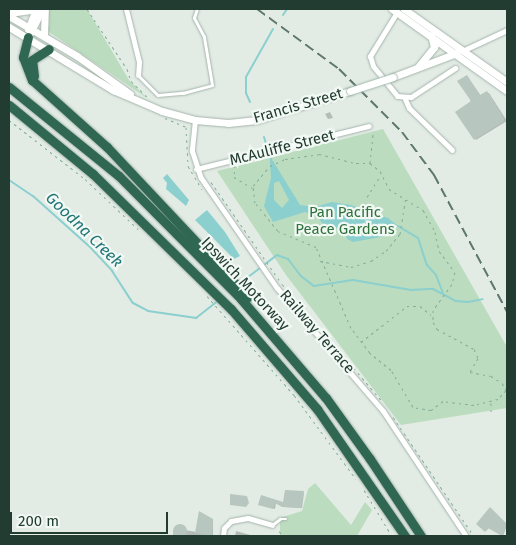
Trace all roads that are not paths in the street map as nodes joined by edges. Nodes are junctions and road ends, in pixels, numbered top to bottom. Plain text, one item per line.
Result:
1 (36, 9) edge
2 (44, 9) edge
3 (126, 9) edge
4 (197, 9) edge
5 (397, 10) edge
6 (9, 15) edge
7 (30, 27) junction
8 (9, 28) edge
9 (507, 30) edge
10 (44, 34) junction
11 (430, 34) junction
12 (28, 37) junction
13 (49, 49) junction
14 (465, 50) junction
15 (457, 52) junction
16 (455, 68) dead end
17 (416, 69) junction
18 (138, 75) joint
19 (507, 82) edge
20 (9, 87) edge
21 (507, 91) edge
22 (52, 97) junction
23 (405, 98) junction
24 (136, 99) junction
25 (9, 105) edge
26 (195, 120) junction
27 (369, 126) dead end
28 (452, 150) dead end
29 (196, 170) junction
30 (223, 274) junction
31 (286, 520) dead end
32 (272, 526) joint
33 (223, 536) edge
34 (405, 536) edge
35 (421, 536) edge
36 (466, 536) edge

1 - 6 main road
1 - 7 main road
2 - 7 main road
2 - 10 main road
3 - 18 street
4 - 18 lane
5 - 11 main road
5 - 14 main road
5 - 23 street
6 - 7 main road, Francis Street
7 - 10 main road, Francis Street
7 - 12 main road
8 - 12 main road, Francis Street
9 - 14 street
10 - 24 main road, Francis Street
11 - 15 main road
11 - 17 main road
12 - 13 main road, Francis Street
12 - 22 highway
13 - 22 highway
13 - 24 main road, Francis Street
14 - 15 street
14 - 19 main road
15 - 17 main road, Francis Street
15 - 21 main road
16 - 23 street
17 - 26 main road, Francis Street, bridge
20 - 30 highway, Ipswich Motorway
22 - 30 highway
23 - 28 street
24 - 26 main road, Francis Street
25 - 34 highway, Ipswich Motorway
26 - 29 street, Railway Terrace
27 - 29 street, McAuliffe Street
29 - 36 street, Railway Terrace
30 - 35 highway, Ipswich Motorway
31 - 32 lane
32 - 33 street

